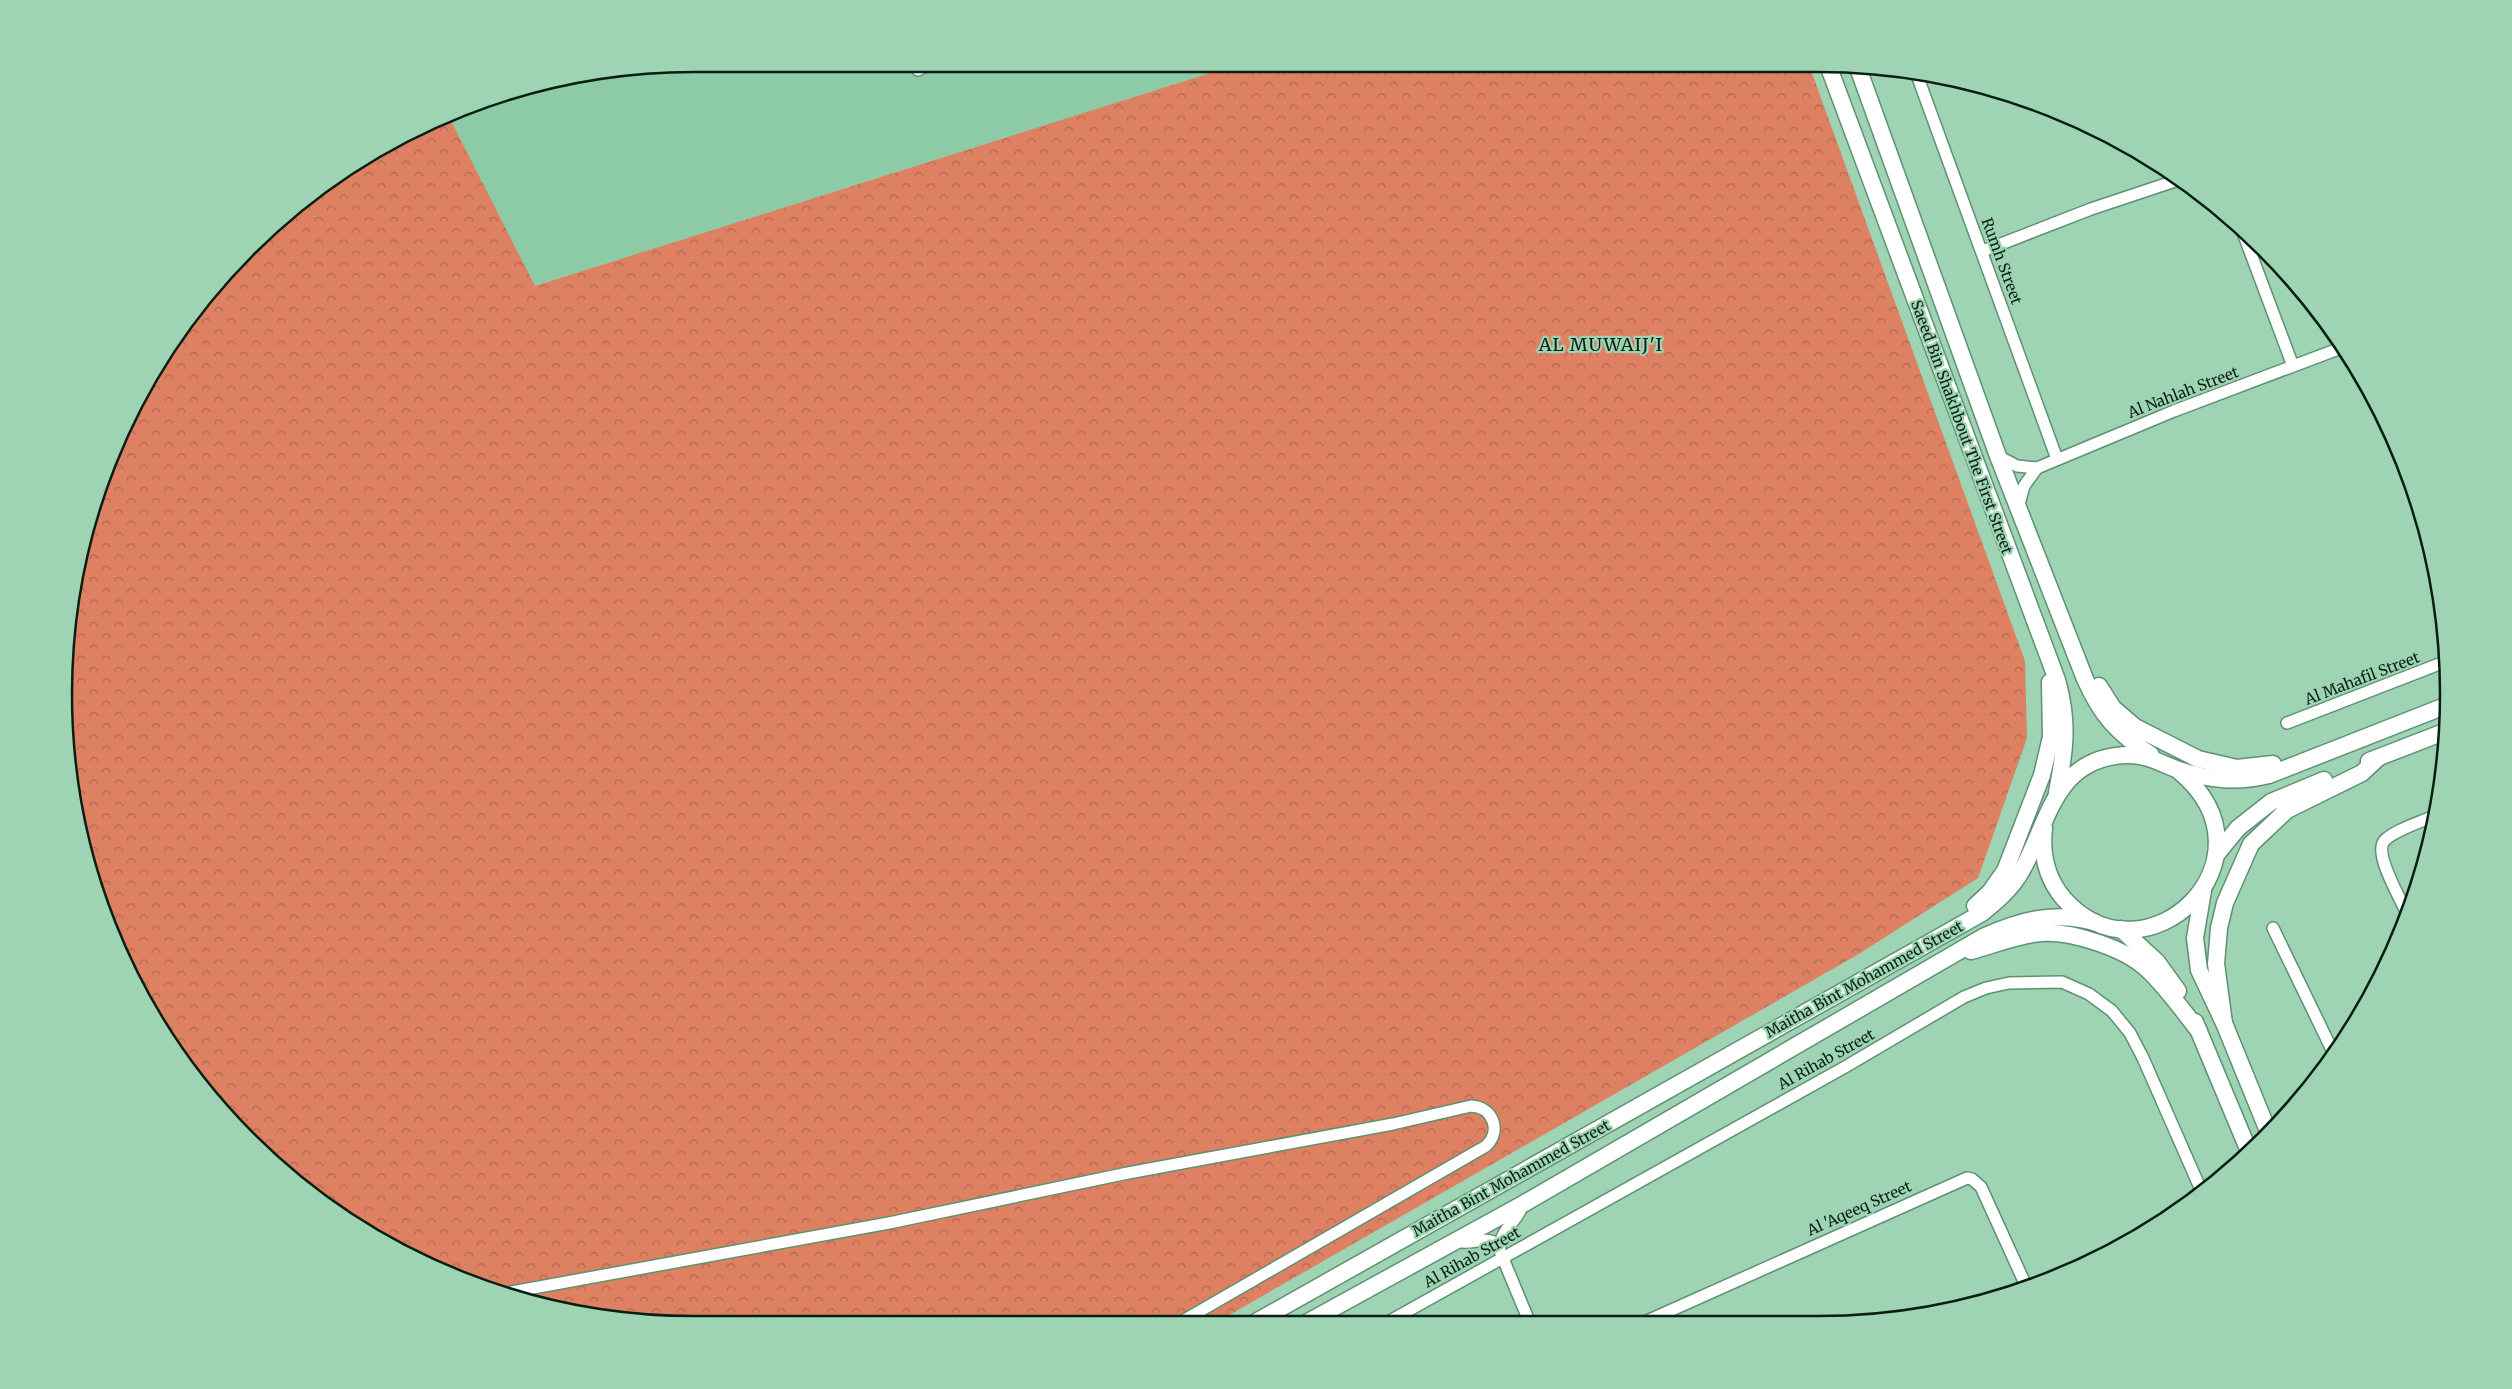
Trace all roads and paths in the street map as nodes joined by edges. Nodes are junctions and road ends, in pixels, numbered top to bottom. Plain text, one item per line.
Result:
1 (1831, 73) edge
2 (1860, 74) edge
3 (1919, 81) edge
4 (2171, 182) edge
5 (2248, 246) edge
6 (1983, 251) junction
7 (2336, 350) edge
8 (2292, 366) junction
9 (1998, 456) junction
10 (2057, 459) junction
11 (2038, 468) junction
12 (2018, 508) junction
13 (2076, 652) junction
14 (2050, 662) junction
15 (2439, 664) edge
16 (2439, 708) edge
17 (2287, 723) dead end
18 (2438, 734) edge
19 (2354, 742) junction
20 (2378, 758) junction
21 (2157, 759) junction
22 (2176, 769) junction
23 (2057, 794) junction
24 (2045, 818) junction
25 (2427, 819) edge
26 (2216, 855) junction
27 (2203, 890) junction
28 (2402, 904) edge
29 (2094, 922) junction
30 (2273, 928) dead end
31 (2121, 929) junction
32 (1939, 936) junction
33 (1947, 957) junction
34 (2224, 1023) junction
35 (2199, 1031) junction
36 (2330, 1046) edge
37 (2266, 1125) edge
38 (2246, 1144) edge
39 (2200, 1185) edge
40 (1523, 1204) junction
41 (1456, 1241) junction
42 (1502, 1252) junction
43 (2024, 1281) edge
44 (519, 1291) edge
45 (1191, 1316) edge
46 (1267, 1316) edge
47 (1319, 1316) edge
48 (1398, 1316) edge
49 (1527, 1316) edge
50 (1658, 1316) edge

1 - 14 main road, Saeed Bin Shakhbout The First Street
2 - 9 main road, Saeed Bin Shakhbout The First Street
3 - 6 street, Rumh Street
4 - 6 street
5 - 8 street
6 - 10 street, Rumh Street
7 - 8 street, Al Nahlah Street
8 - 10 street, Al Nahlah Street
9 - 11 street
9 - 12 main road, Saeed Bin Shakhbout The First Street
10 - 11 street, Al Nahlah Street
11 - 12 street, Al Nahlah Street
12 - 13 main road, Saeed Bin Shakhbout The First Street
13 - 19 main road
13 - 21 main road, Saeed Bin Shakhbout The First Street
14 - 23 main road, Saeed Bin Shakhbout The First Street
14 - 32 main road
15 - 17 street, Al Mahafil Street
16 - 19 main road, Maitha Bint Mohammed Street
18 - 20 main road
19 - 22 main road, Maitha Bint Mohammed Street
20 - 26 main road
20 - 34 main road
21 - 22 main road, Maitha Bint Mohammed Street
21 - 23 main road, Maitha Bint Mohammed Street
22 - 26 main road
23 - 24 main road, Maitha Bint Mohammed Street
24 - 29 main road
24 - 32 main road, Maitha Bint Mohammed Street
25 - 28 street
26 - 27 main road
27 - 31 main road
27 - 34 main road
29 - 31 main road
29 - 33 main road, Maitha Bint Mohammed Street
30 - 36 street
31 - 35 main road
32 - 46 main road, Maitha Bint Mohammed Street
33 - 35 main road
33 - 40 main road, Maitha Bint Mohammed Street
34 - 37 main road
35 - 38 main road
39 - 42 street, Al Rihab Street
40 - 41 main road, Maitha Bint Mohammed Street
40 - 42 street
41 - 42 street
41 - 47 main road, Maitha Bint Mohammed Street
42 - 48 street, Al Rihab Street
42 - 49 street
43 - 50 street, Al 'Aqeeq Street
44 - 45 street

